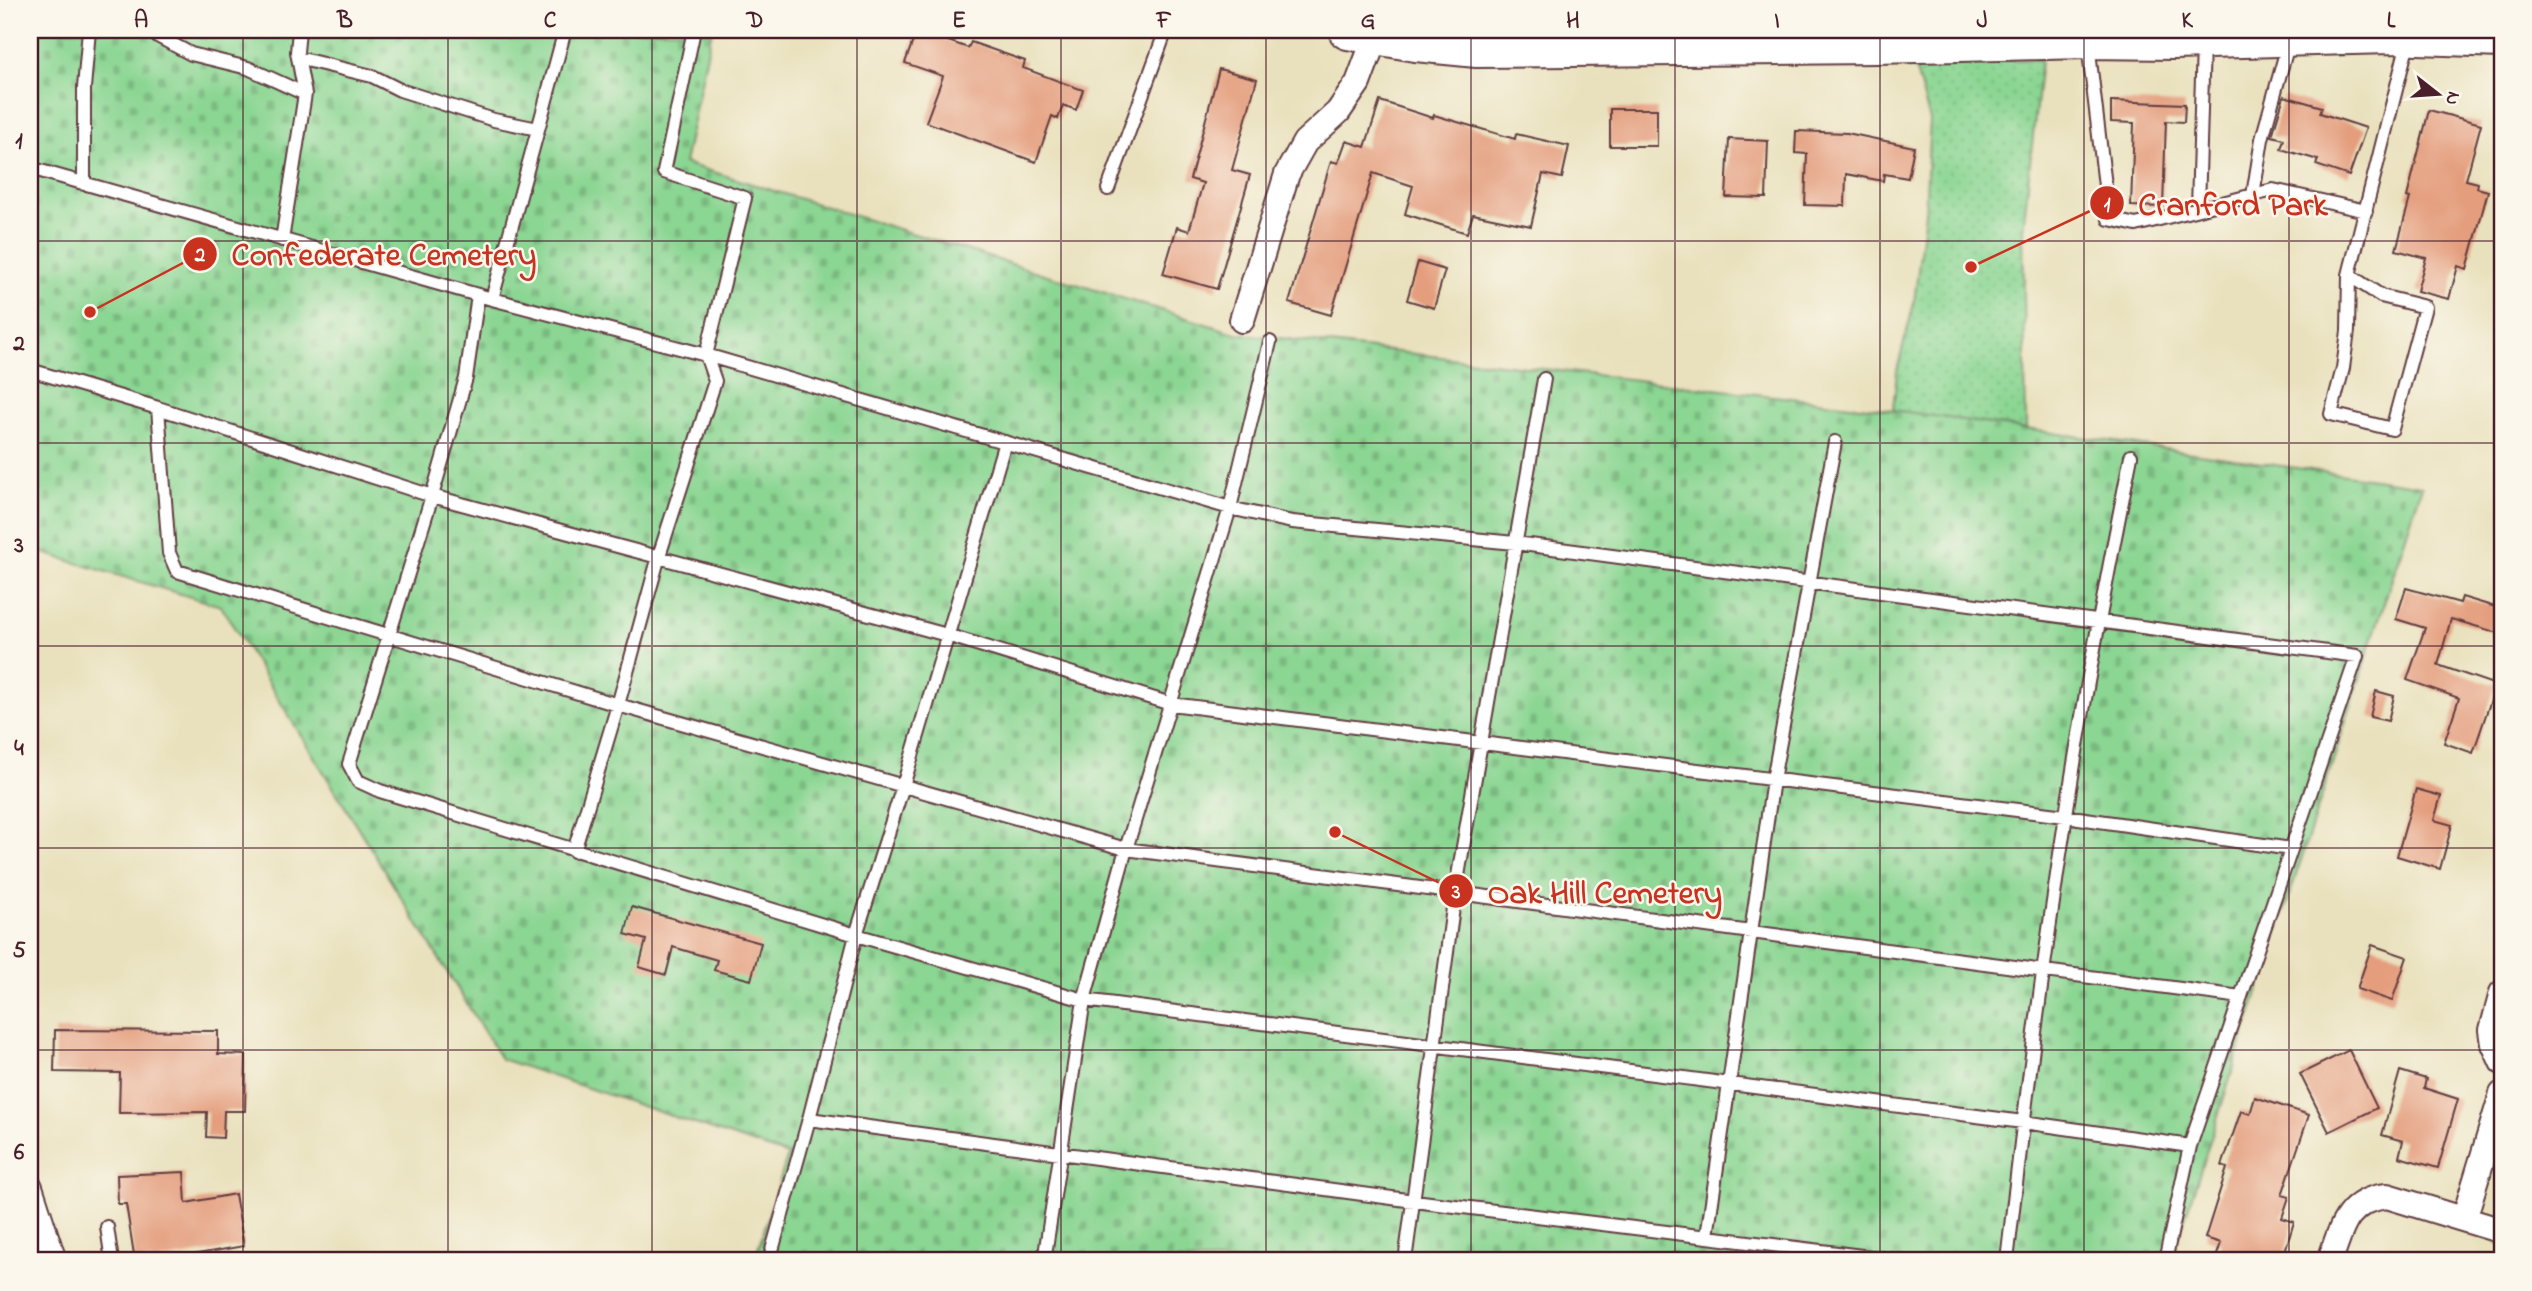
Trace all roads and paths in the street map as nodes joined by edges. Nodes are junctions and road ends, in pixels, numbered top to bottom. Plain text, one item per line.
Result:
1 (89, 30) edge
2 (146, 30) edge
3 (299, 30) edge
4 (565, 30) edge
5 (694, 30) edge
6 (1166, 30) edge
7 (1362, 32) edge
8 (2295, 34) edge
9 (2410, 34) junction
10 (1832, 37) edge
11 (1877, 37) edge
12 (2502, 38) edge
13 (2087, 39) junction
14 (2204, 39) junction
15 (298, 58) junction
16 (304, 94) junction
17 (538, 130) junction
18 (30, 168) edge
19 (84, 184) junction
20 (1108, 189) dead end
21 (2253, 195) junction
22 (2198, 208) junction
23 (2366, 211) junction
24 (282, 240) junction
25 (2349, 275) junction
26 (478, 295) junction
27 (492, 299) junction
28 (1242, 320) dead end
29 (1270, 342) dead end
30 (706, 355) junction
31 (30, 370) edge
32 (1544, 379) dead end
33 (158, 408) junction
34 (1005, 442) junction
35 (1835, 442) dead end
36 (2132, 456) dead end
37 (432, 496) junction
38 (1230, 508) junction
39 (1515, 543) junction
40 (659, 556) junction
41 (1811, 584) junction
42 (2098, 622) junction
43 (389, 634) junction
44 (947, 635) junction
45 (1171, 704) junction
46 (618, 705) junction
47 (1480, 743) junction
48 (1773, 780) junction
49 (903, 786) junction
50 (2066, 816) junction
51 (1126, 849) junction
52 (2291, 849) junction
53 (574, 851) junction
54 (1455, 893) junction
55 (1749, 932) junction
56 (856, 935) junction
57 (2044, 973) junction
58 (2502, 993) edge
59 (2241, 997) junction
60 (1084, 1000) junction
61 (1433, 1046) junction
62 (2502, 1062) edge
63 (1728, 1084) junction
64 (2502, 1094) edge
65 (809, 1119) junction
66 (2023, 1122) junction
67 (2190, 1146) junction
68 (1062, 1154) junction
69 (30, 1186) edge
70 (1414, 1201) junction
71 (2464, 1219) junction
72 (107, 1227) dead end
73 (2502, 1231) edge
74 (1707, 1236) junction
75 (54, 1261) edge
76 (113, 1261) edge
77 (769, 1261) edge
78 (1044, 1261) edge
79 (1405, 1261) edge
80 (1903, 1261) edge
81 (2007, 1261) edge
82 (2165, 1261) edge
83 (2330, 1261) edge

1 - 19 lane
2 - 16 lane
3 - 15 lane
4 - 17 lane
5 - 30 lane
6 - 20 lane
7 - 10 main road
7 - 28 street
8 - 9 main road
8 - 14 main road
8 - 21 lane
9 - 12 main road
9 - 23 lane
10 - 11 main road
11 - 13 main road
13 - 14 main road
13 - 22 lane
14 - 22 lane
15 - 16 lane
15 - 17 lane
16 - 24 lane
17 - 27 lane
18 - 19 lane
19 - 24 lane
21 - 22 lane
21 - 23 lane
23 - 25 lane
24 - 26 lane
25 - 25 lane
26 - 27 lane
26 - 37 lane
27 - 30 lane
29 - 38 lane
30 - 34 lane
30 - 40 lane
31 - 33 lane
32 - 39 lane
33 - 37 lane
33 - 43 lane
34 - 38 lane
34 - 44 lane
35 - 41 lane
36 - 42 lane
37 - 40 lane
37 - 43 lane
38 - 39 lane
38 - 45 lane
39 - 41 lane
39 - 47 lane
40 - 44 lane
40 - 46 lane
41 - 42 lane
41 - 48 lane
42 - 50 lane
42 - 52 lane
43 - 46 lane
43 - 53 lane
44 - 45 lane
44 - 49 lane
45 - 47 lane
45 - 51 lane
46 - 49 lane
46 - 53 lane
47 - 48 lane
47 - 54 lane
48 - 50 lane
48 - 55 lane
49 - 51 lane
49 - 56 lane
50 - 52 lane
50 - 57 lane
51 - 54 lane
51 - 60 lane
52 - 59 lane
53 - 56 lane
54 - 55 lane
54 - 61 lane
55 - 57 lane
55 - 63 lane
56 - 60 lane
56 - 65 lane
57 - 59 lane
57 - 66 lane
58 - 62 street
59 - 67 lane
60 - 61 lane
60 - 68 lane
61 - 63 lane
61 - 70 lane
63 - 66 lane
63 - 74 lane
64 - 71 street
65 - 68 lane
65 - 77 lane
66 - 67 lane
66 - 81 lane
67 - 82 lane
68 - 70 lane
68 - 78 lane
69 - 75 street
70 - 74 lane
70 - 79 lane
71 - 73 street
71 - 83 street
72 - 76 lane
74 - 80 lane

